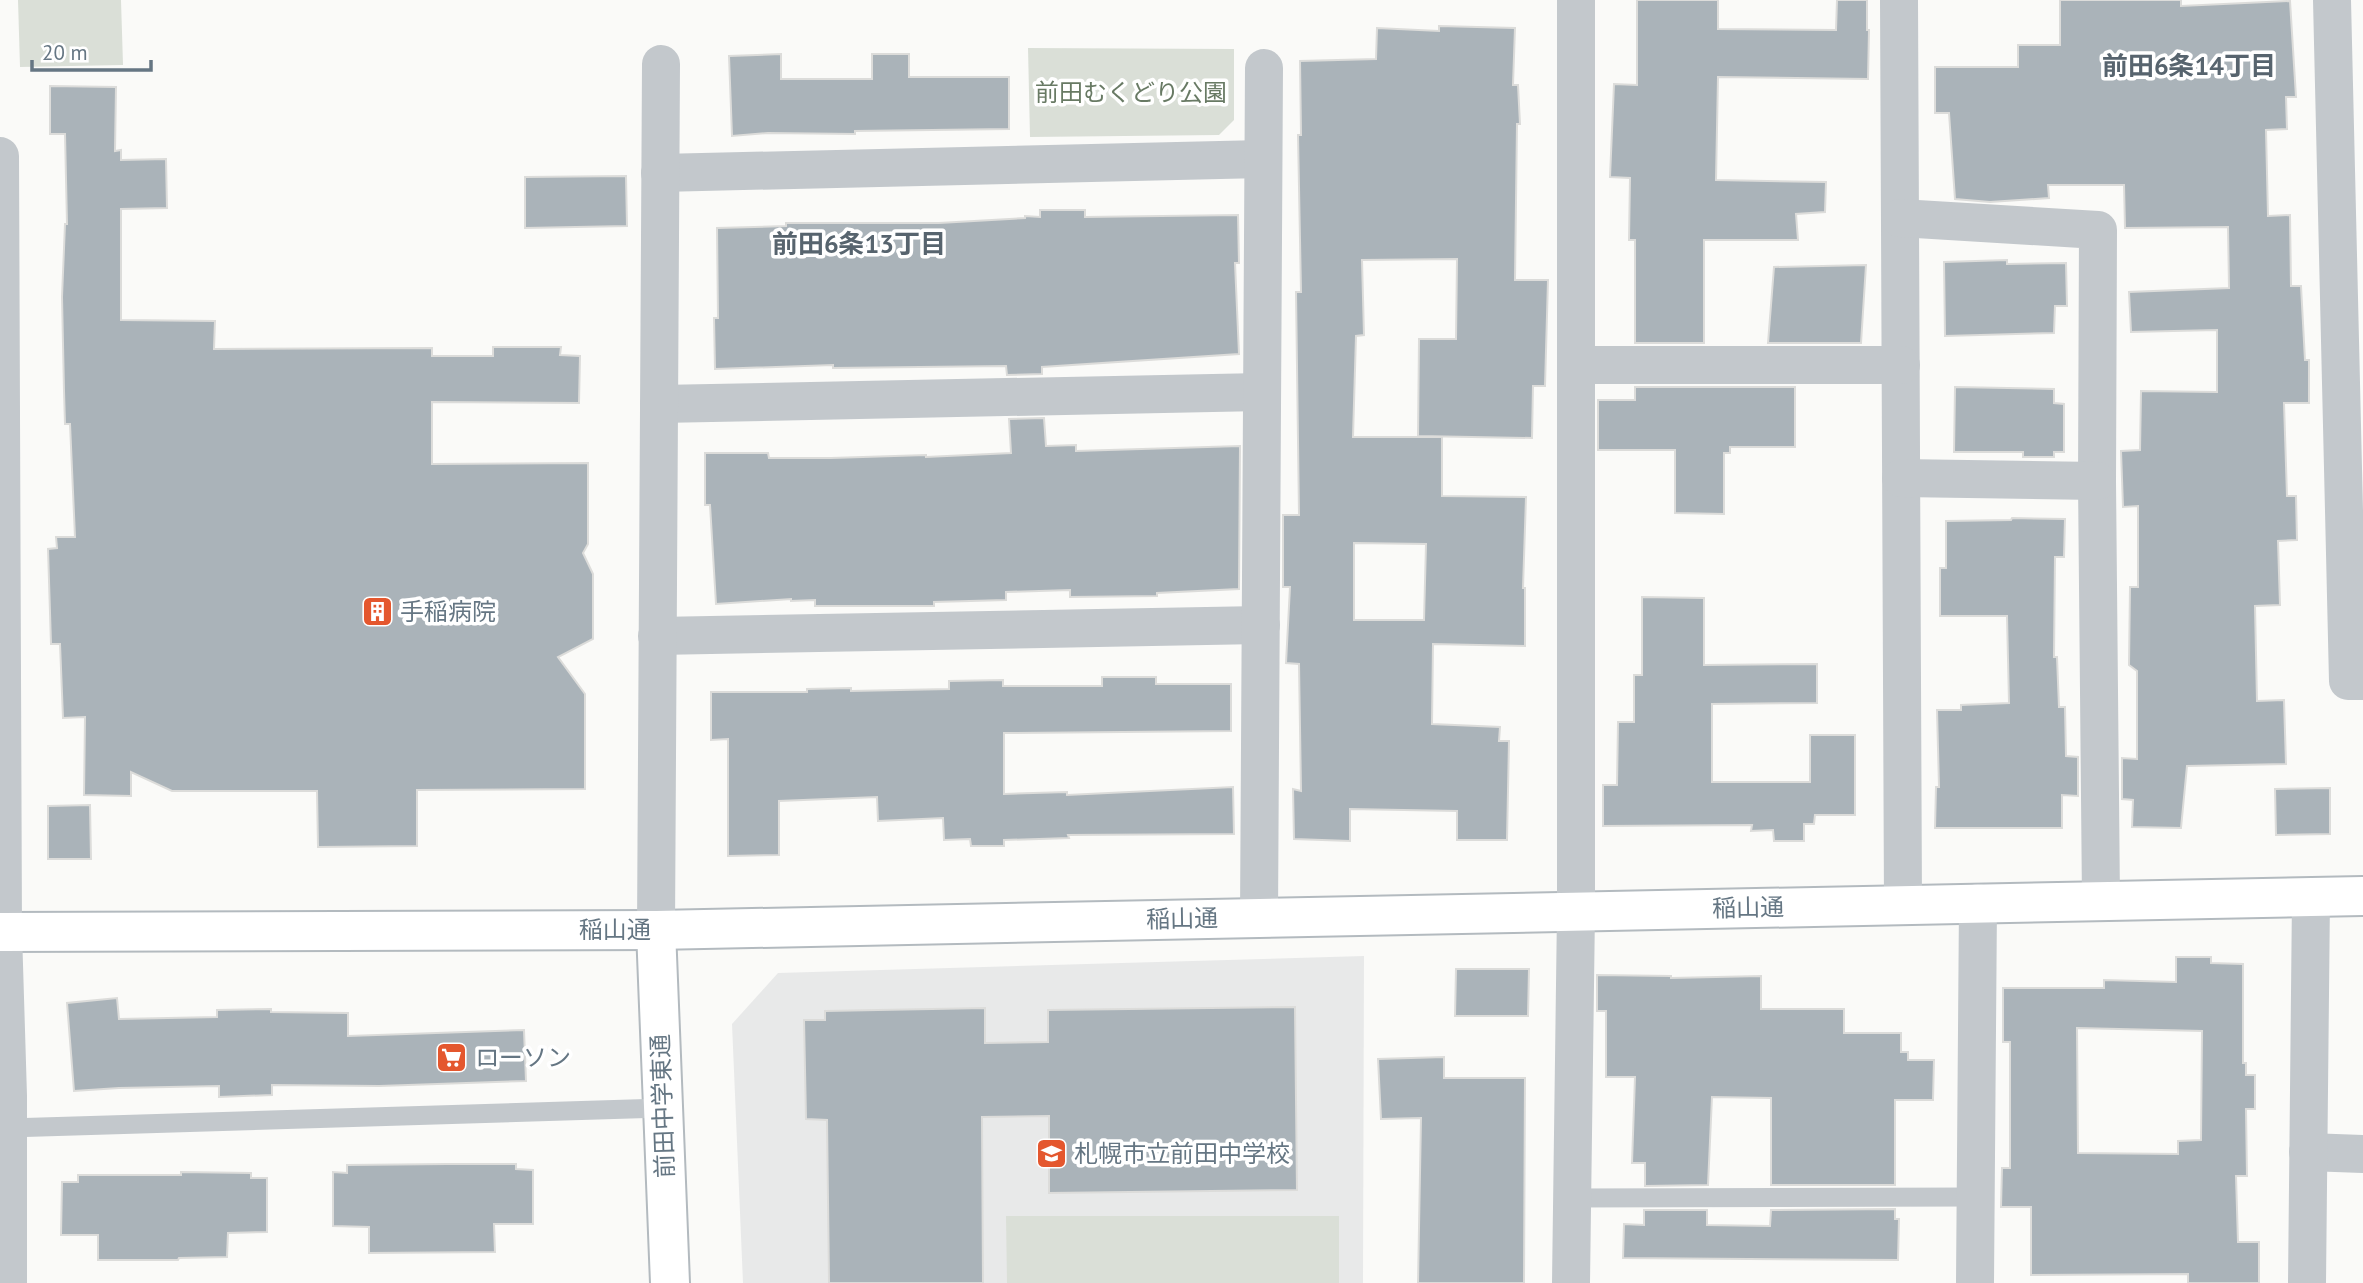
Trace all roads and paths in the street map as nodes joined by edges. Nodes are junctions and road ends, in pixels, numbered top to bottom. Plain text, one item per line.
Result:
1 (1576, 0) edge
2 (1899, 0) edge
3 (2332, 0) edge
4 (661, 64) dead end
5 (1264, 68) dead end
6 (0, 156) edge
7 (1263, 159) junction
8 (660, 173) junction
9 (1900, 218) junction
10 (1576, 365) junction
11 (1900, 365) junction
12 (1262, 392) junction
13 (659, 404) junction
14 (1901, 478) junction
15 (2097, 481) junction
16 (1261, 625) junction
17 (657, 636) junction
18 (2363, 681) edge
19 (2363, 896) edge
20 (2311, 897) junction
21 (2101, 901) junction
22 (1978, 903) junction
23 (1903, 905) junction
24 (1576, 911) junction
25 (1259, 918) junction
26 (656, 930) junction
27 (1, 932) edge
28 (663, 1108) junction
29 (5, 1119) edge
30 (2308, 1152) junction
31 (2363, 1154) edge
32 (1976, 1197) junction
33 (1572, 1198) junction
34 (8, 1283) edge
35 (670, 1283) edge
36 (1571, 1283) edge
37 (1975, 1283) edge
38 (2307, 1283) edge

1 - 10 street
2 - 9 street
3 - 18 street
4 - 8 street
5 - 7 street
6 - 27 street
7 - 8 street
7 - 12 street
8 - 13 street
9 - 11 street
9 - 15 street
10 - 11 street
10 - 24 street
11 - 14 street
12 - 13 street
12 - 16 street
13 - 17 street
14 - 15 street
14 - 23 street
15 - 21 street
16 - 17 street
16 - 25 street
17 - 26 street
19 - 20 street, 稲山通
20 - 21 street, 稲山通
20 - 30 street
21 - 22 street, 稲山通
22 - 23 street, 稲山通
22 - 32 street
23 - 24 street, 稲山通
24 - 25 street, 稲山通
24 - 33 street
25 - 26 street, 稲山通
26 - 27 street, 稲山通
26 - 28 street, 前田中学東通
27 - 29 street
28 - 29 lane
28 - 35 street, 前田中学東通
29 - 34 street
30 - 31 street
30 - 38 street
32 - 33 lane
32 - 37 street
33 - 36 street

